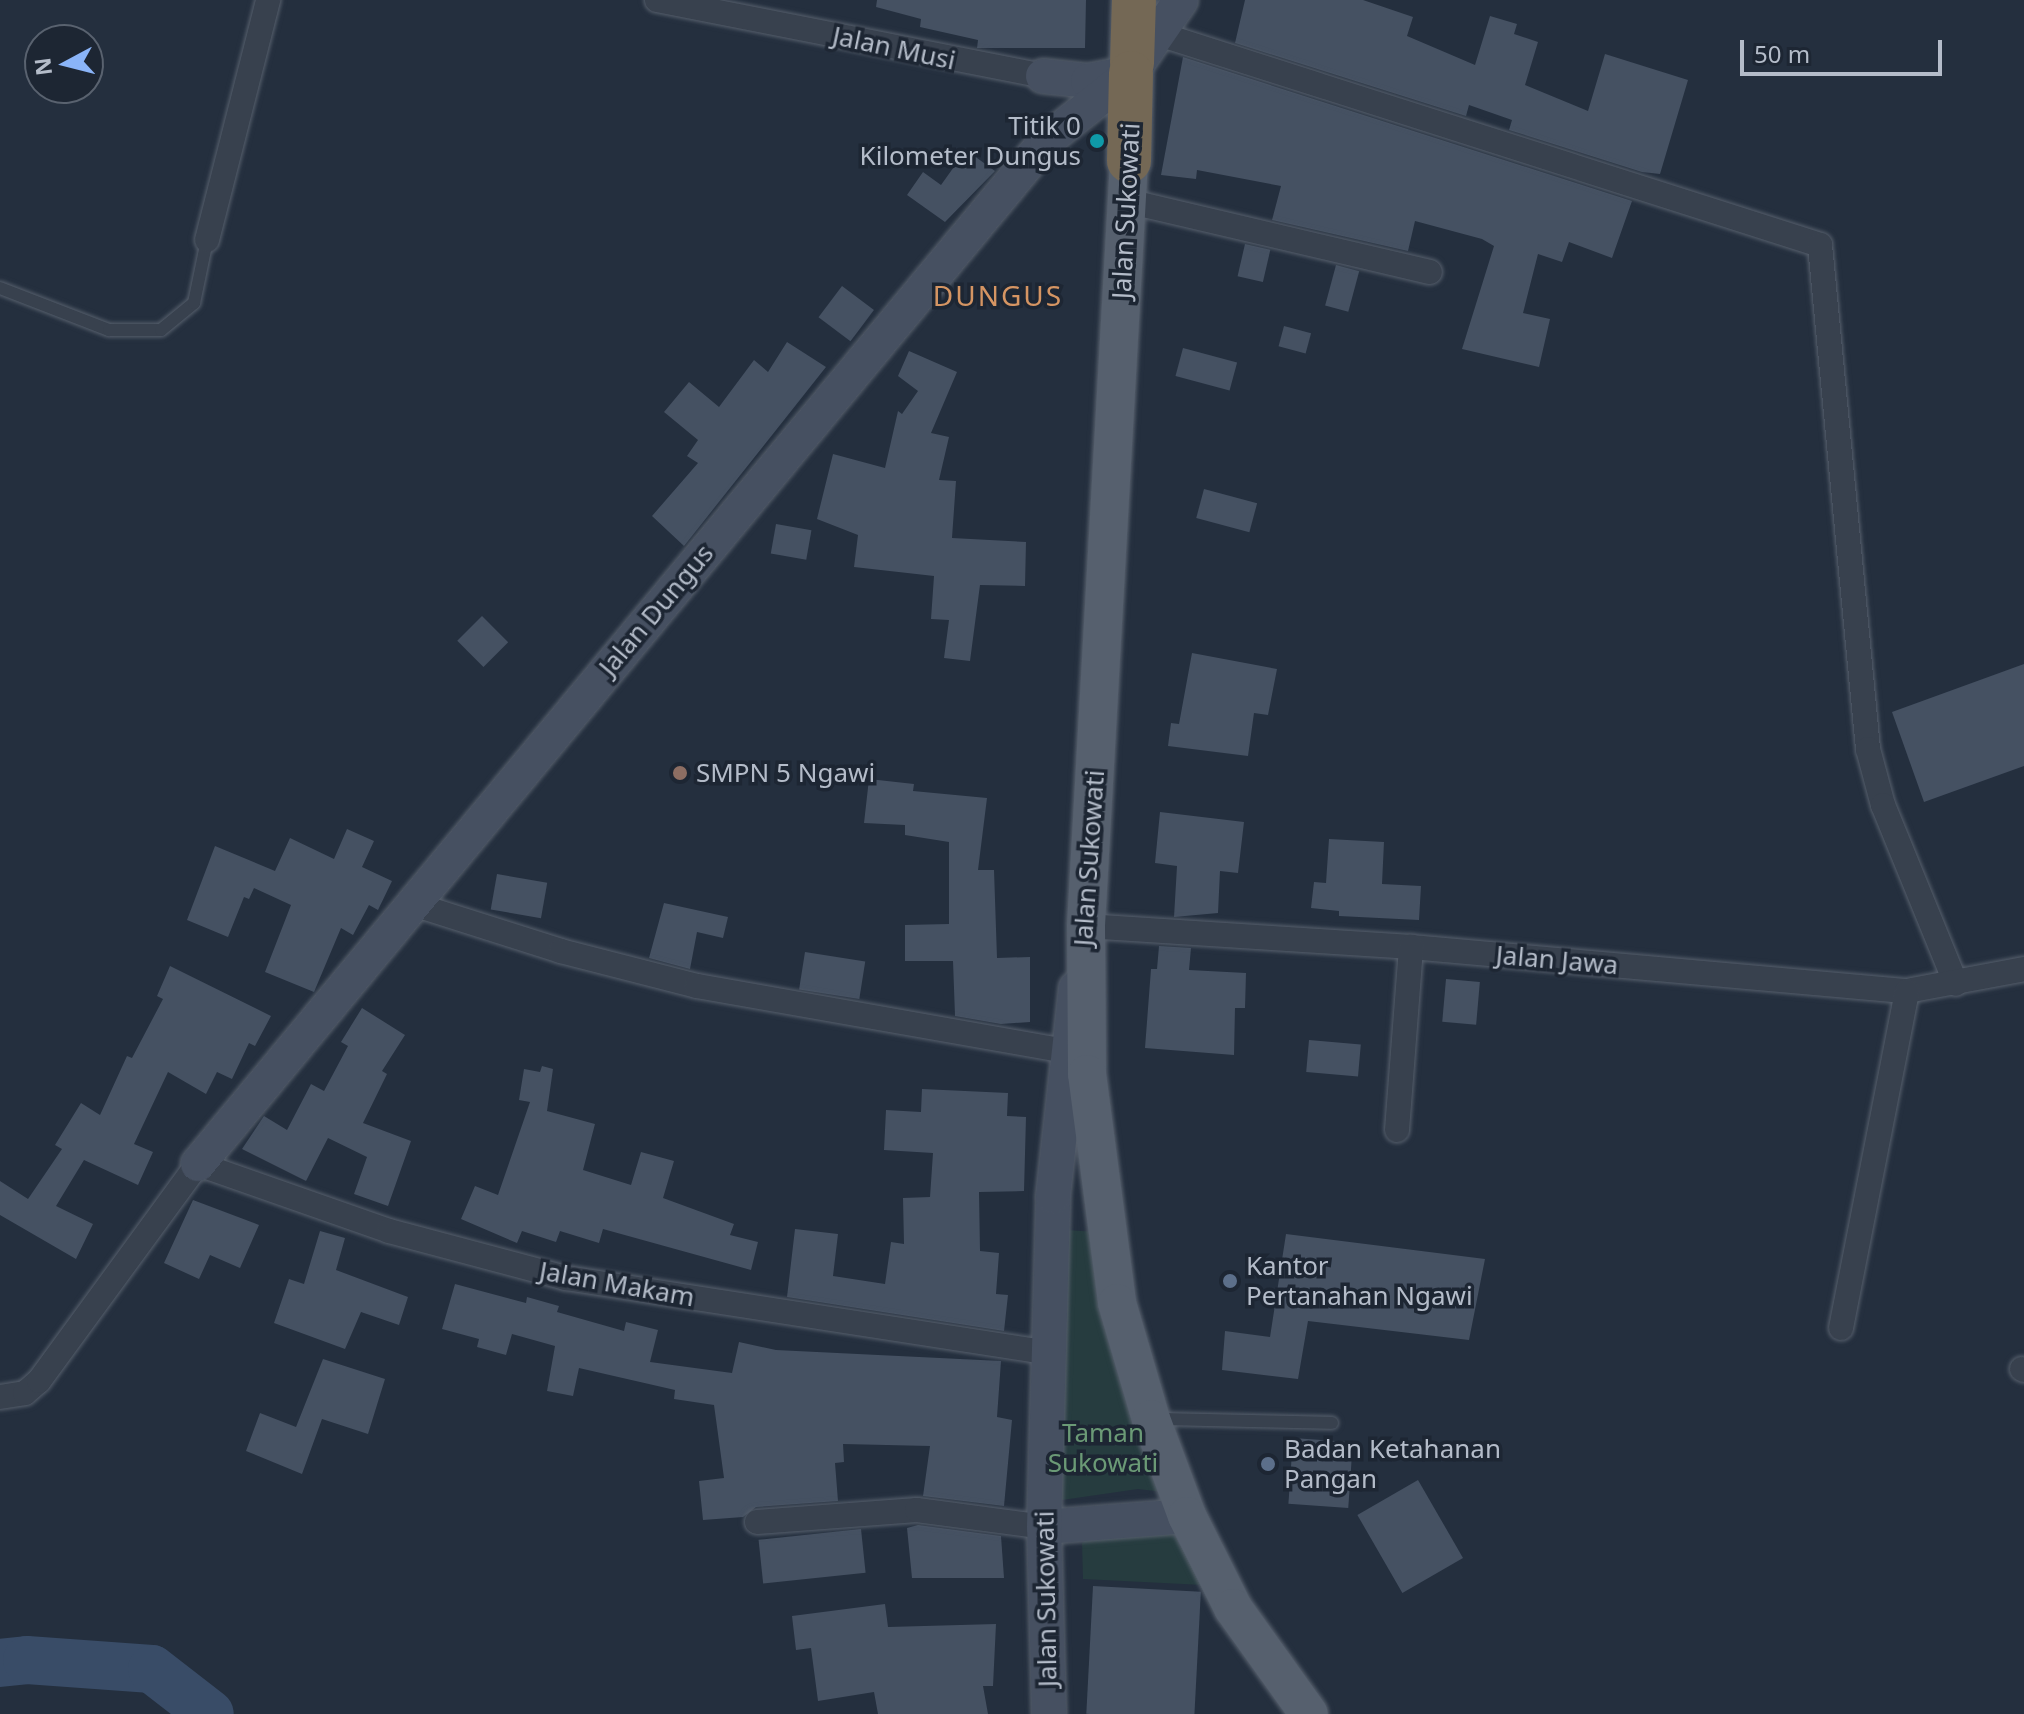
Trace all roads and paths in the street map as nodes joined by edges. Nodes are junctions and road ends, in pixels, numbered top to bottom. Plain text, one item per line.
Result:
1 (268, 0) edge
2 (657, 0) edge
3 (1181, 0) edge
4 (1139, 43) edge
5 (1043, 76) joint
6 (1128, 181) junction
7 (207, 240) joint
8 (1430, 272) dead end
9 (0, 288) edge
10 (413, 904) junction
11 (1086, 926) junction
12 (1411, 947) junction
13 (2024, 969) edge
14 (1956, 984) junction
15 (1907, 991) junction
16 (1065, 1051) junction
17 (1397, 1130) dead end
18 (198, 1164) junction
19 (1841, 1328) dead end
20 (1048, 1353) junction
21 (0, 1397) edge
22 (1151, 1419) junction
23 (1332, 1423) dead end
24 (1187, 1516) junction
25 (757, 1522) dead end
26 (1044, 1527) junction
27 (1049, 1714) edge
28 (1309, 1714) edge

1 - 7 street
2 - 5 street, Jalan Musi
3 - 4 street, Jalan Dungus
4 - 5 street, Jalan Musi
4 - 6 highway, Jalan Sukowati
4 - 10 street, Jalan Dungus
4 - 14 street
6 - 8 street
6 - 11 main road, Jalan Sukowati
7 - 9 lane
10 - 16 street
10 - 18 street, Jalan Dungus
11 - 12 street, Jalan Jawa
11 - 16 street, Jalan Sukowati
11 - 22 main road
12 - 15 street, Jalan Jawa
12 - 17 street
13 - 14 street, Jalan Jawa
14 - 15 street, Jalan Jawa
15 - 19 street
16 - 20 street, Jalan Sukowati
18 - 20 street, Jalan Makam
18 - 21 street
20 - 26 street, Jalan Sukowati
22 - 23 lane
22 - 24 main road
24 - 26 street
24 - 28 main road
25 - 26 street
26 - 27 street, Jalan Sukowati

